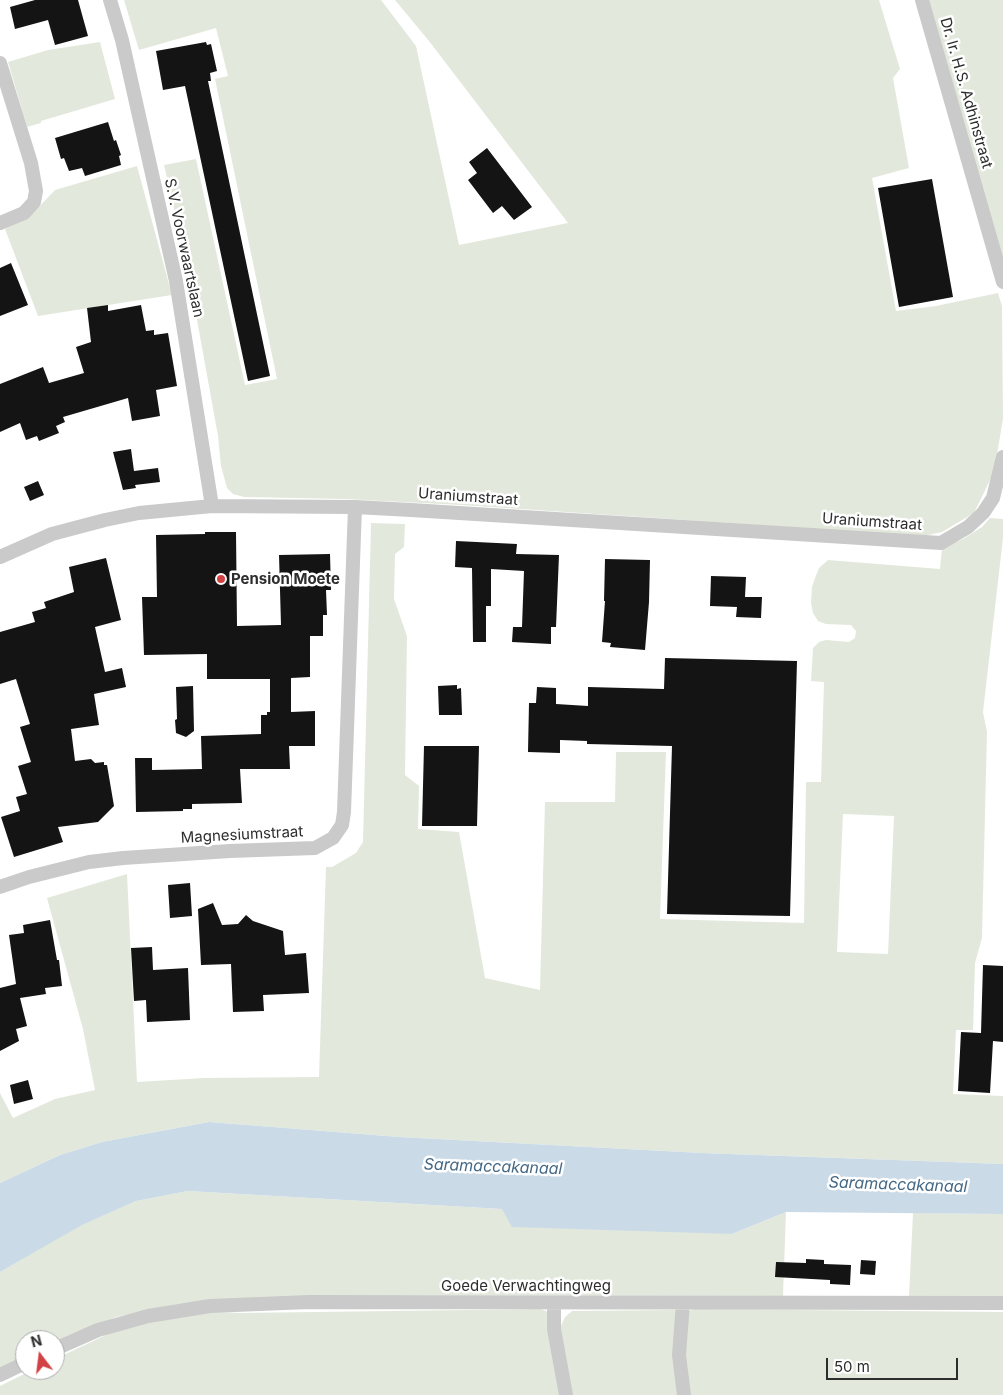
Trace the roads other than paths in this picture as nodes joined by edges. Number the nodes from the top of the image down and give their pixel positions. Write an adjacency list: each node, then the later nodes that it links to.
1 (110, 0): 7 (street, S.V. Voorwaartslaan)
2 (922, 0): 5 (street, Dr. Ir. H.S. Adhinstraat)
3 (0, 63): 4 (street)
4 (0, 224)
5 (1003, 282)
6 (1003, 457): 8 (street, Uraniumstraat)
7 (212, 506): 8 (street, Uraniumstraat); 9 (street, Uraniumstraat)
8 (354, 507): 10 (street, Magnesiumstraat)
9 (0, 557)
10 (0, 887)
11 (554, 1303): 12 (street, Goede Verwachtingweg); 14 (street, Goede Verwachtingweg); 17 (street)
12 (683, 1303): 13 (street, Goede Verwachtingweg); 18 (street)
13 (1003, 1303)
14 (65, 1345)
15 (15, 1368): 16 (street)
16 (0, 1375)
17 (566, 1395)
18 (684, 1395)

